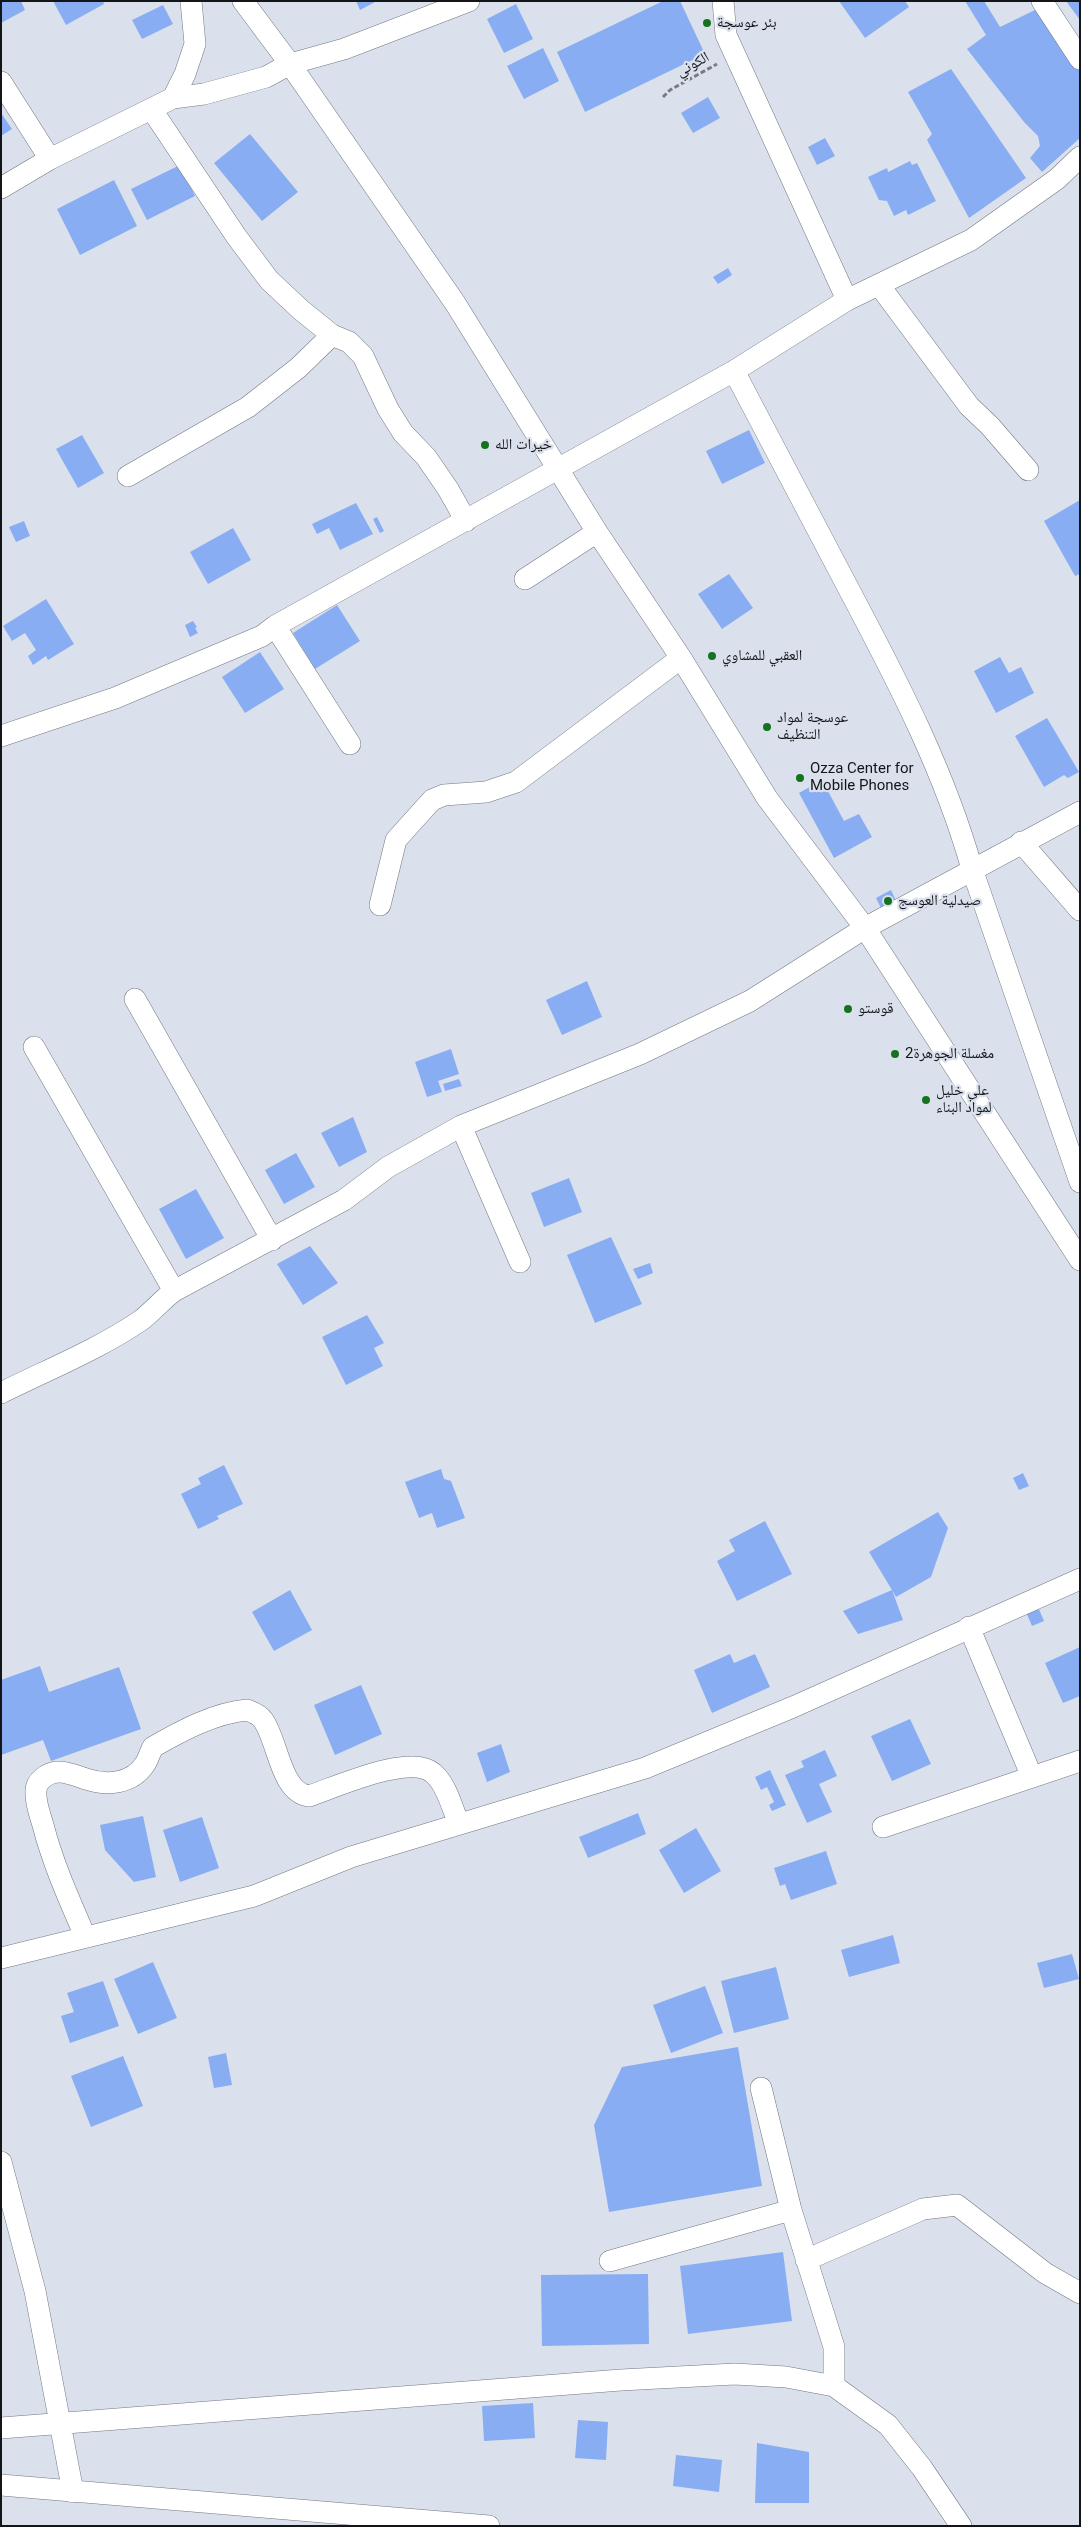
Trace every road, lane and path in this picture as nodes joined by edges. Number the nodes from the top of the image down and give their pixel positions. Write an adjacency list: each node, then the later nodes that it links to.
1 (191, 1): 11 (street)
2 (243, 1): 8 (street)
3 (469, 1): 8 (street)
4 (723, 1): 6 (street)
5 (1042, 1): 7 (street)
6 (735, 55): 10 (path, الكوني); 17 (street)
7 (1080, 59)
8 (290, 64): 11 (street); 20 (street)
9 (1, 82): 14 (street)
10 (663, 97)
11 (173, 98): 12 (street)
12 (152, 110): 14 (street); 18 (street)
13 (1080, 157): 16 (street)
14 (50, 159): 15 (street)
15 (1, 188)
16 (879, 285): 17 (street); 21 (street)
17 (847, 300): 19 (street)
18 (332, 335): 22 (street); 23 (street)
19 (734, 371): 20 (street); 32 (street)
20 (559, 469): 23 (street); 24 (street)
21 (1028, 470)
22 (128, 476)
23 (466, 521): 26 (street)
24 (597, 532): 25 (street); 27 (street)
25 (525, 579)
26 (275, 626): 28 (street); 29 (street)
27 (681, 658): 33 (street); 35 (street)
28 (1, 736)
29 (350, 744)
30 (1080, 812): 31 (street)
31 (1021, 842): 32 (street); 34 (street)
32 (972, 869): 35 (street); 39 (street)
33 (380, 905)
34 (1080, 910)
35 (865, 928): 38 (street); 41 (street)
36 (135, 1000): 40 (street)
37 (34, 1047): 43 (street)
38 (461, 1126): 40 (street); 42 (street)
39 (1080, 1182)
40 (272, 1240): 43 (street)
41 (1080, 1260)
42 (520, 1262)
43 (174, 1291): 44 (street)
44 (1, 1393)
45 (1080, 1580): 46 (street)
46 (970, 1627): 48 (street); 49 (street)
47 (1080, 1760): 48 (street)
48 (1032, 1777): 50 (street)
49 (459, 1824): 51 (street); 51 (street)
50 (883, 1827)
51 (85, 1936): 52 (street)
52 (1, 1958)
53 (761, 2088): 55 (street)
54 (1, 2162): 60 (street)
55 (791, 2210): 56 (street); 57 (street)
56 (806, 2260): 58 (street); 59 (street)
57 (610, 2261)
58 (1080, 2293)
59 (834, 2386): 60 (street); 65 (street)
60 (60, 2424): 61 (street); 63 (street)
61 (1, 2428)
62 (1, 2485): 63 (street)
63 (73, 2492): 64 (street)
64 (489, 2526)
65 (961, 2526)

